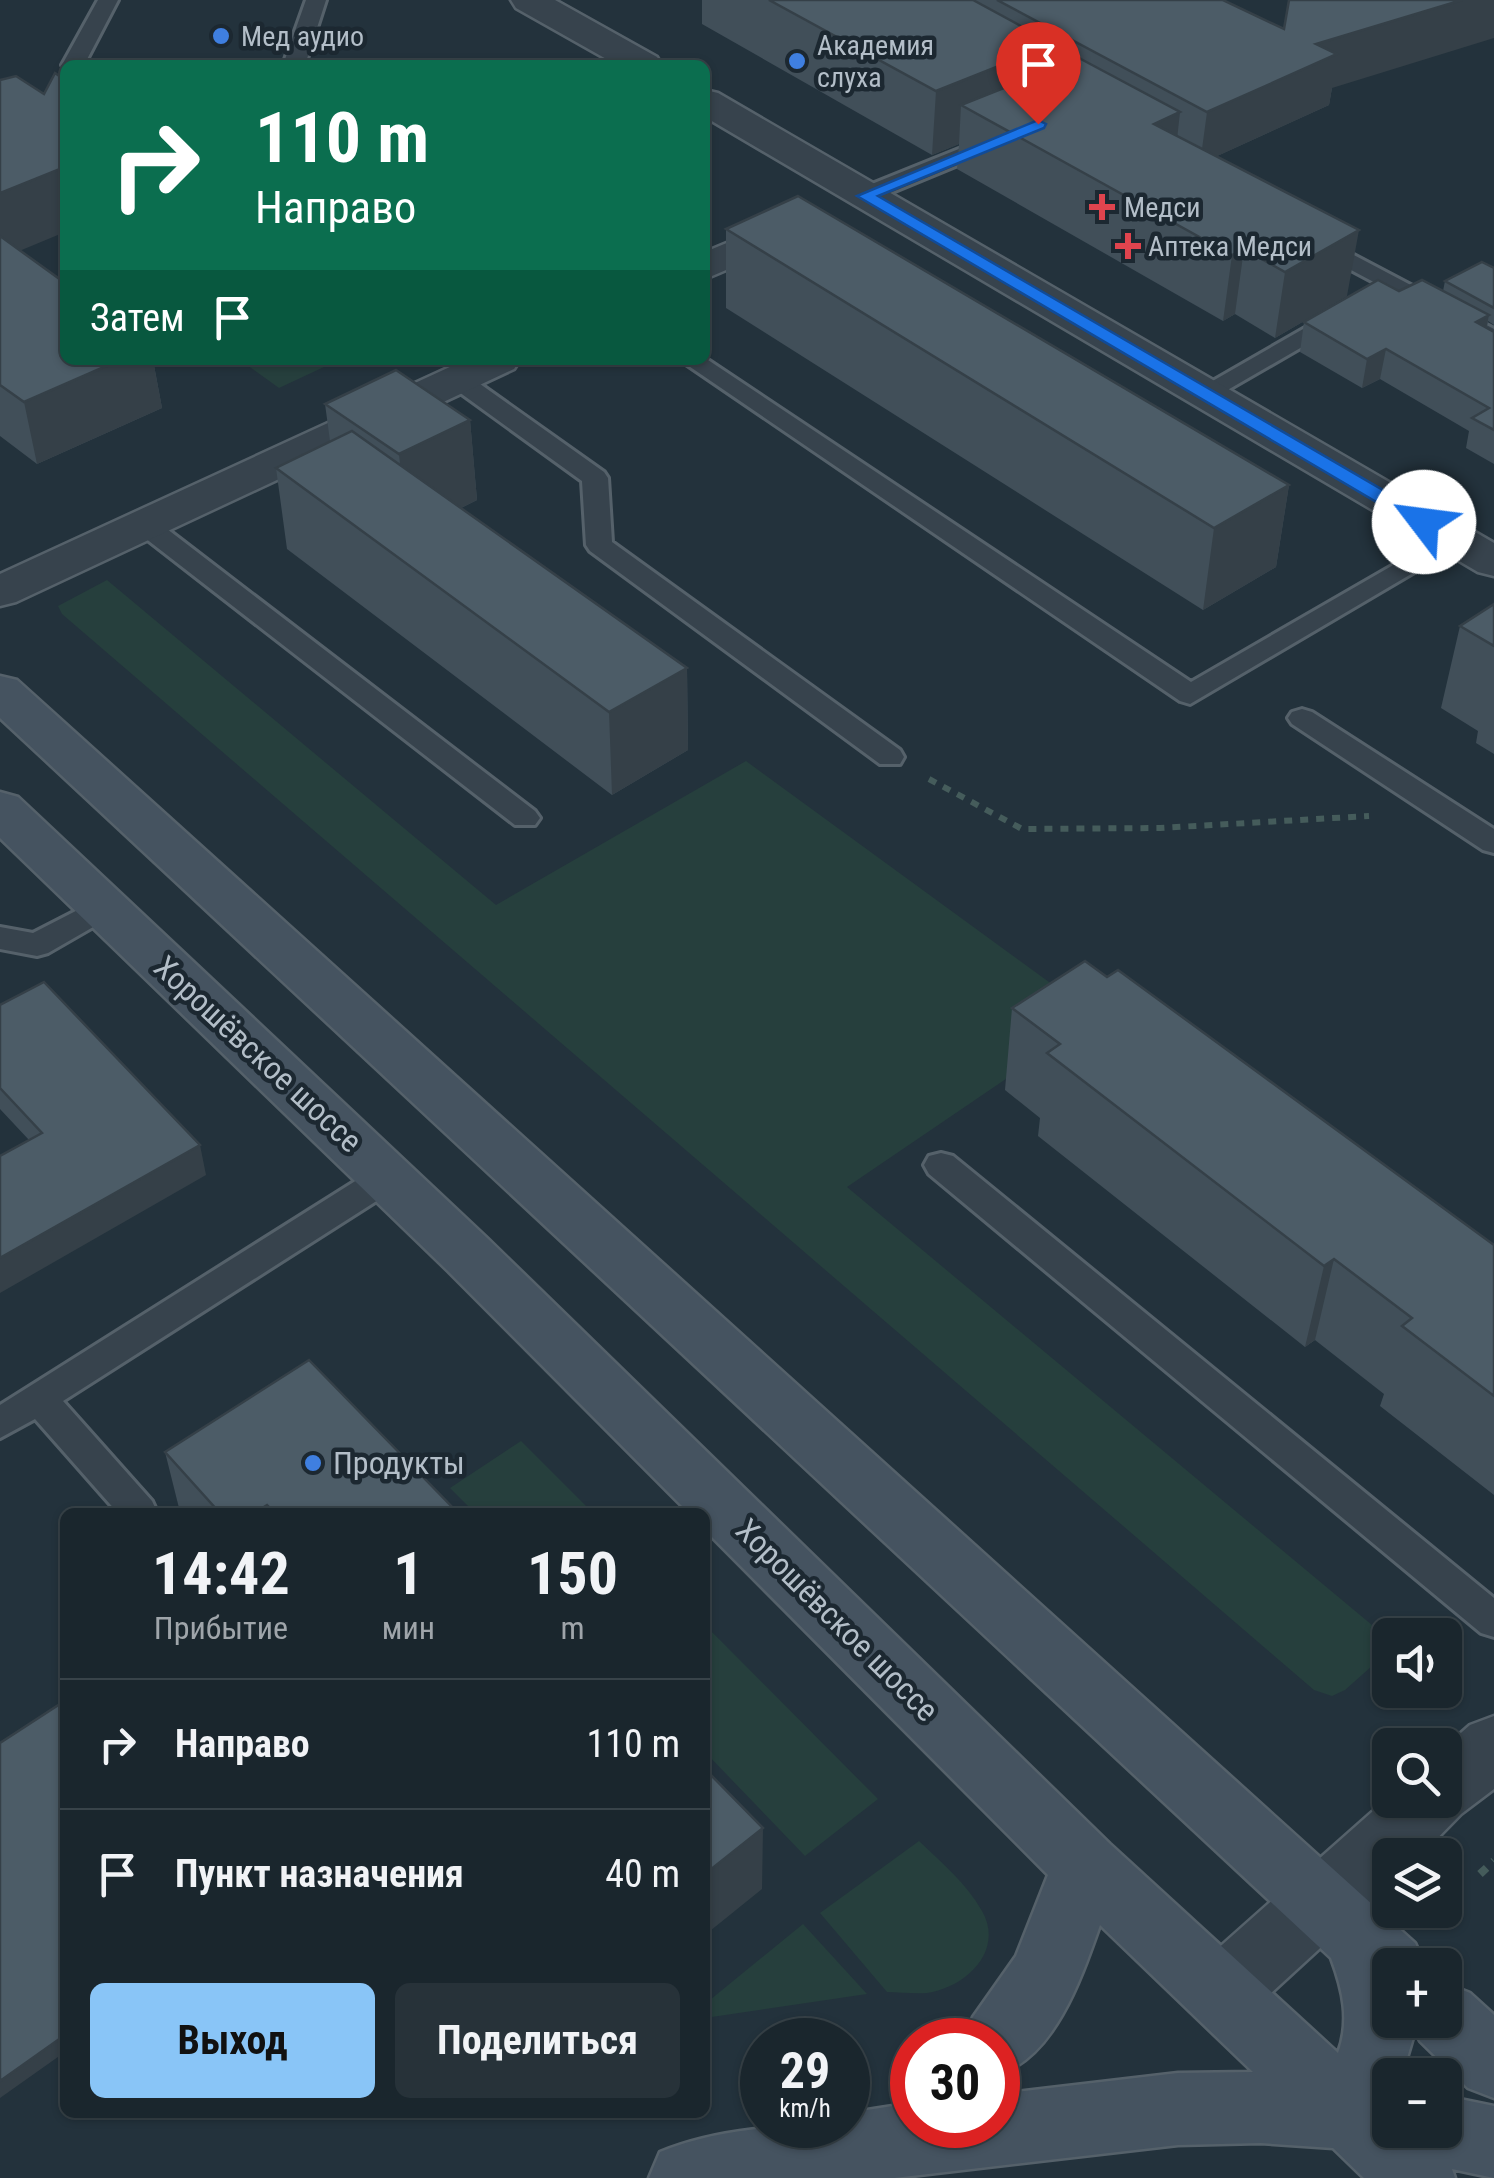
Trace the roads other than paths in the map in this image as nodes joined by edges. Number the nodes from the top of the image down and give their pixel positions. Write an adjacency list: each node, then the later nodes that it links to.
1 (108, 0): 4 (lane)
2 (316, 0): 5 (lane)
3 (530, 0): 6 (street)
4 (75, 60)
5 (296, 60)
6 (635, 60)
7 (710, 104): 9 (street)
8 (1020, 132): 9 (lane)
9 (866, 196): 11 (street); 17 (street)
10 (1292, 229): 12 (lane)
11 (710, 265)
12 (1392, 284): 13 (lane); 17 (lane)
13 (1494, 339)
14 (489, 365): 16 (street)
15 (699, 365): 19 (lane)
16 (457, 379): 18 (street); 24 (lane)
17 (1203, 394): 19 (street)
18 (144, 525): 21 (street); 26 (lane)
19 (1456, 540): 20 (street)
20 (1494, 562)
21 (0, 592)
22 (0, 691): 40 (main road)
23 (1302, 718): 27 (lane)
24 (890, 758)
25 (0, 809): 28 (main road, Хорошёвское шоссе)
26 (524, 818)
27 (1494, 843)
28 (103, 908): 29 (lane); 31 (main road, Хорошёвское шоссе)
29 (0, 938)
30 (941, 1164): 35 (lane)
31 (388, 1177): 32 (lane); 39 (main road, Хорошёвское шоссе)
32 (39, 1399): 33 (lane); 34 (lane)
33 (0, 1423)
34 (136, 1508)
35 (1494, 1622)
36 (1494, 1746): 37 (street)
37 (1462, 1775)
38 (1424, 1818): 40 (street)
39 (1086, 1866): 41 (main road, Хорошёвское шоссе); 42 (main road)
40 (1356, 1935): 41 (street); 45 (main road)
41 (1221, 1992): 45 (main road, Хорошёвское шоссе)
42 (1019, 2018)
43 (1462, 2034): 44 (main road)
44 (1494, 2063)
45 (1368, 2116): 46 (main road); 51 (main road, Хорошёвское шоссе)
46 (1020, 2121)
47 (890, 2132): 50 (main road)
48 (1462, 2135): 49 (main road)
49 (1494, 2142)
50 (686, 2178)
51 (1418, 2178)

